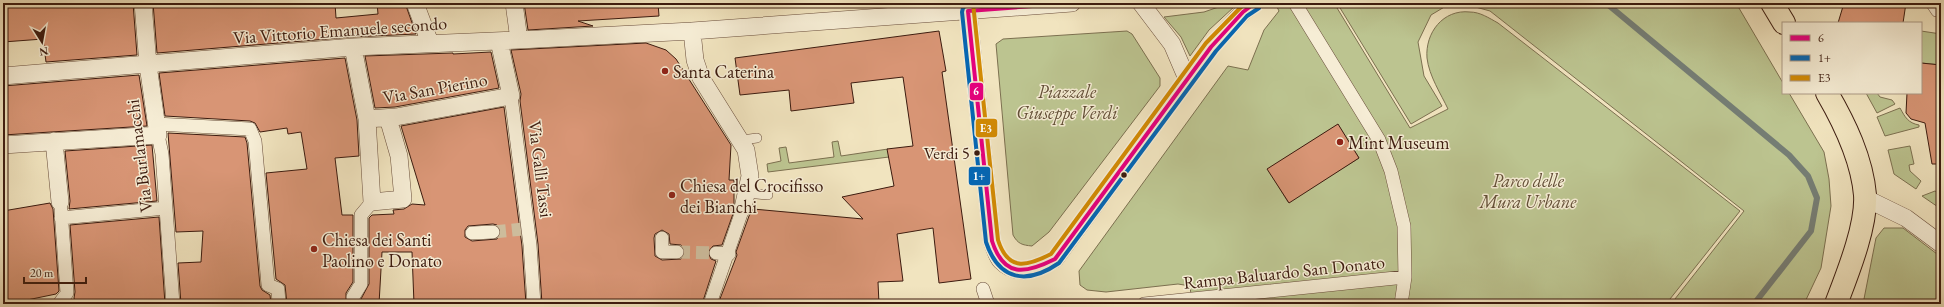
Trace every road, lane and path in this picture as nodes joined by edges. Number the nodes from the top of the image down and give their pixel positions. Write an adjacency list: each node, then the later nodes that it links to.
1 (143, 3): 18 (street, Via Burlamacchi)
2 (415, 3): 16 (street)
3 (514, 3): 14 (street)
4 (1072, 3): 10 (street)
5 (1142, 3): 20 (street)
6 (1255, 3): 20 (street)
7 (1295, 3): 39 (street)
8 (1772, 3): 12 (main road)
9 (1930, 3): 11 (lane)
10 (967, 7): 13 (street, Via Vittorio Emanuele secondo); 20 (street)
11 (1941, 12)
12 (1783, 22)
13 (692, 31): 14 (street, Via Vittorio Emanuele secondo); 30 (street)
14 (519, 40): 15 (street, Via Vittorio Emanuele secondo)
15 (499, 41): 16 (street, Via Vittorio Emanuele secondo); 22 (street, Via Galli Tassi)
16 (430, 43): 17 (street, Via Vittorio Emanuele secondo)
17 (353, 47): 18 (street, Via Vittorio Emanuele secondo); 24 (street, Via San Pierino)
18 (148, 65): 19 (street, Via Vittorio Emanuele secondo); 25 (street, Via Burlamacchi)
19 (3, 76)
20 (1187, 78)
21 (1828, 94): 29 (main road)
22 (511, 96): 23 (street, Via San Pierino); 45 (street, Via Galli Tassi)
23 (388, 118): 24 (street, Via San Pierino); 31 (street)
24 (367, 119): 31 (street)
25 (157, 130): 26 (street); 32 (street, Via Burlamacchi); 43 (street)
26 (59, 141): 27 (street); 33 (street)
27 (3, 145)
28 (768, 195): 30 (lane)
29 (1865, 198): 37 (street); 51 (main road)
30 (745, 201): 46 (street)
31 (372, 202): 44 (street)
32 (166, 208): 33 (street); 42 (street, Via Burlamacchi)
33 (61, 215): 41 (street)
34 (493, 232): 35 (street)
35 (472, 233)
36 (662, 238): 38 (street)
37 (1941, 244)
38 (678, 252)
39 (1404, 277): 49 (street, Rampa Baluardo San Donato); 50 (street)
40 (984, 288): 47 (street)
41 (59, 304)
42 (174, 304)
43 (279, 304)
44 (354, 304)
45 (534, 304)
46 (710, 304)
47 (988, 304)
48 (1144, 304): 49 (street, Rampa Baluardo San Donato)
49 (1158, 304)
50 (1401, 304)
51 (1836, 304)

